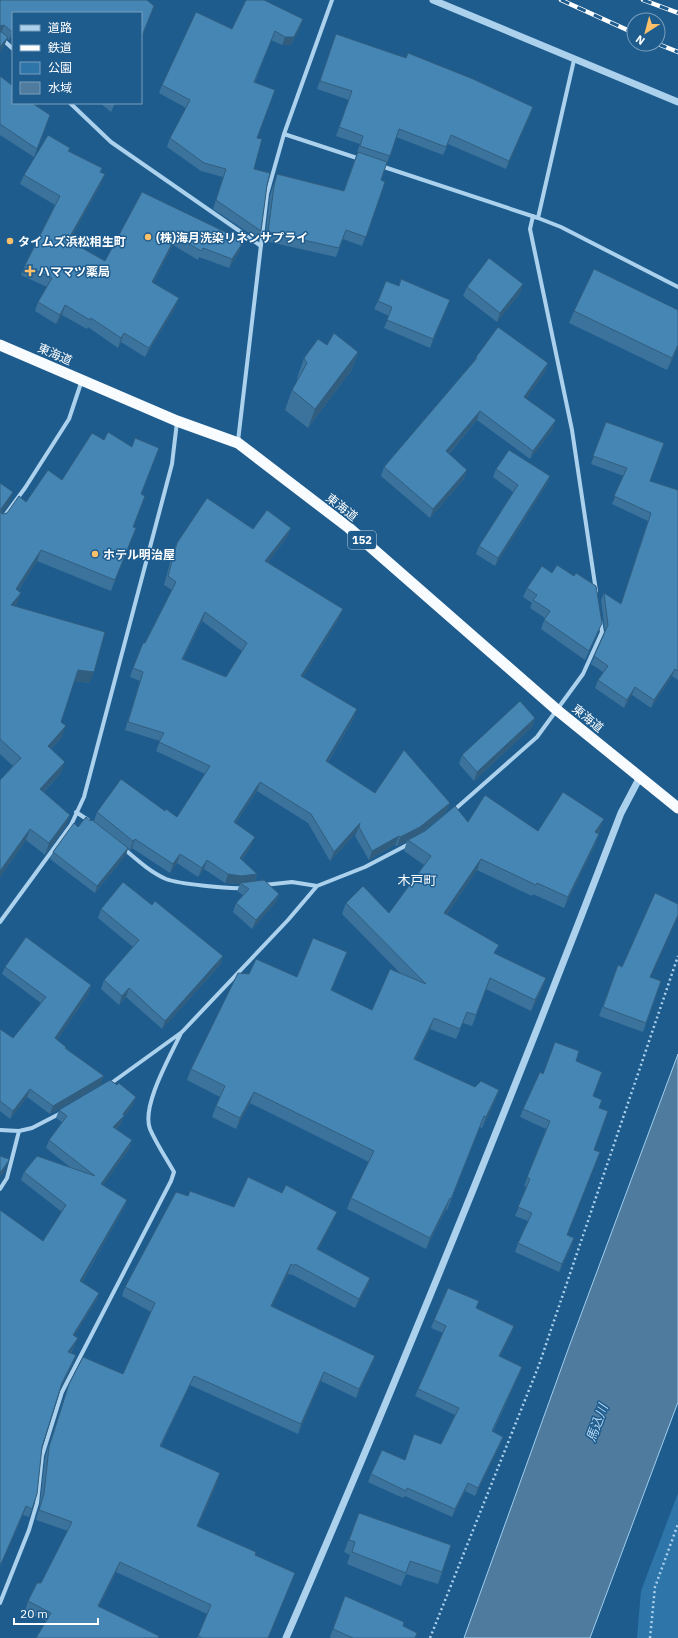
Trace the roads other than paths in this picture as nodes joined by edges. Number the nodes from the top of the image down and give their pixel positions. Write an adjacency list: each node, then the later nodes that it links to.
1 (332, 0): 8 (street)
2 (433, 0): 5 (street)
3 (0, 37): 4 (street)
4 (12, 48)
5 (574, 60): 6 (street); 12 (street)
6 (678, 102)
7 (71, 104): 13 (street)
8 (284, 134): 9 (street); 13 (street)
9 (367, 161)
10 (374, 163): 11 (street)
11 (533, 216): 12 (street); 20 (street)
12 (538, 218): 14 (street)
13 (261, 246): 18 (street)
14 (678, 287)
15 (0, 345): 16 (highway, 東海道 / 152)
16 (82, 380): 17 (highway, 東海道 / 152); 19 (street)
17 (177, 421): 18 (highway, 東海道 / 152); 25 (street)
18 (238, 443): 22 (highway, 東海道 / 152)
19 (0, 522)
20 (596, 593)
21 (600, 616): 22 (street)
22 (557, 710): 23 (highway, 東海道 / 152); 26 (street)
23 (640, 777): 24 (highway, 東海道 / 152); 41 (street)
24 (678, 808)
25 (76, 812): 27 (street); 33 (street)
26 (449, 814)
27 (93, 824)
28 (412, 842): 31 (street)
29 (121, 847): 32 (street)
30 (261, 886): 31 (street)
31 (317, 886): 34 (street)
32 (246, 887)
33 (0, 922)
34 (182, 1032): 35 (street); 40 (street)
35 (108, 1085)
36 (64, 1111): 38 (street)
37 (0, 1130): 38 (street)
38 (19, 1131): 39 (street)
39 (0, 1189)
40 (0, 1603)
41 (286, 1638)

